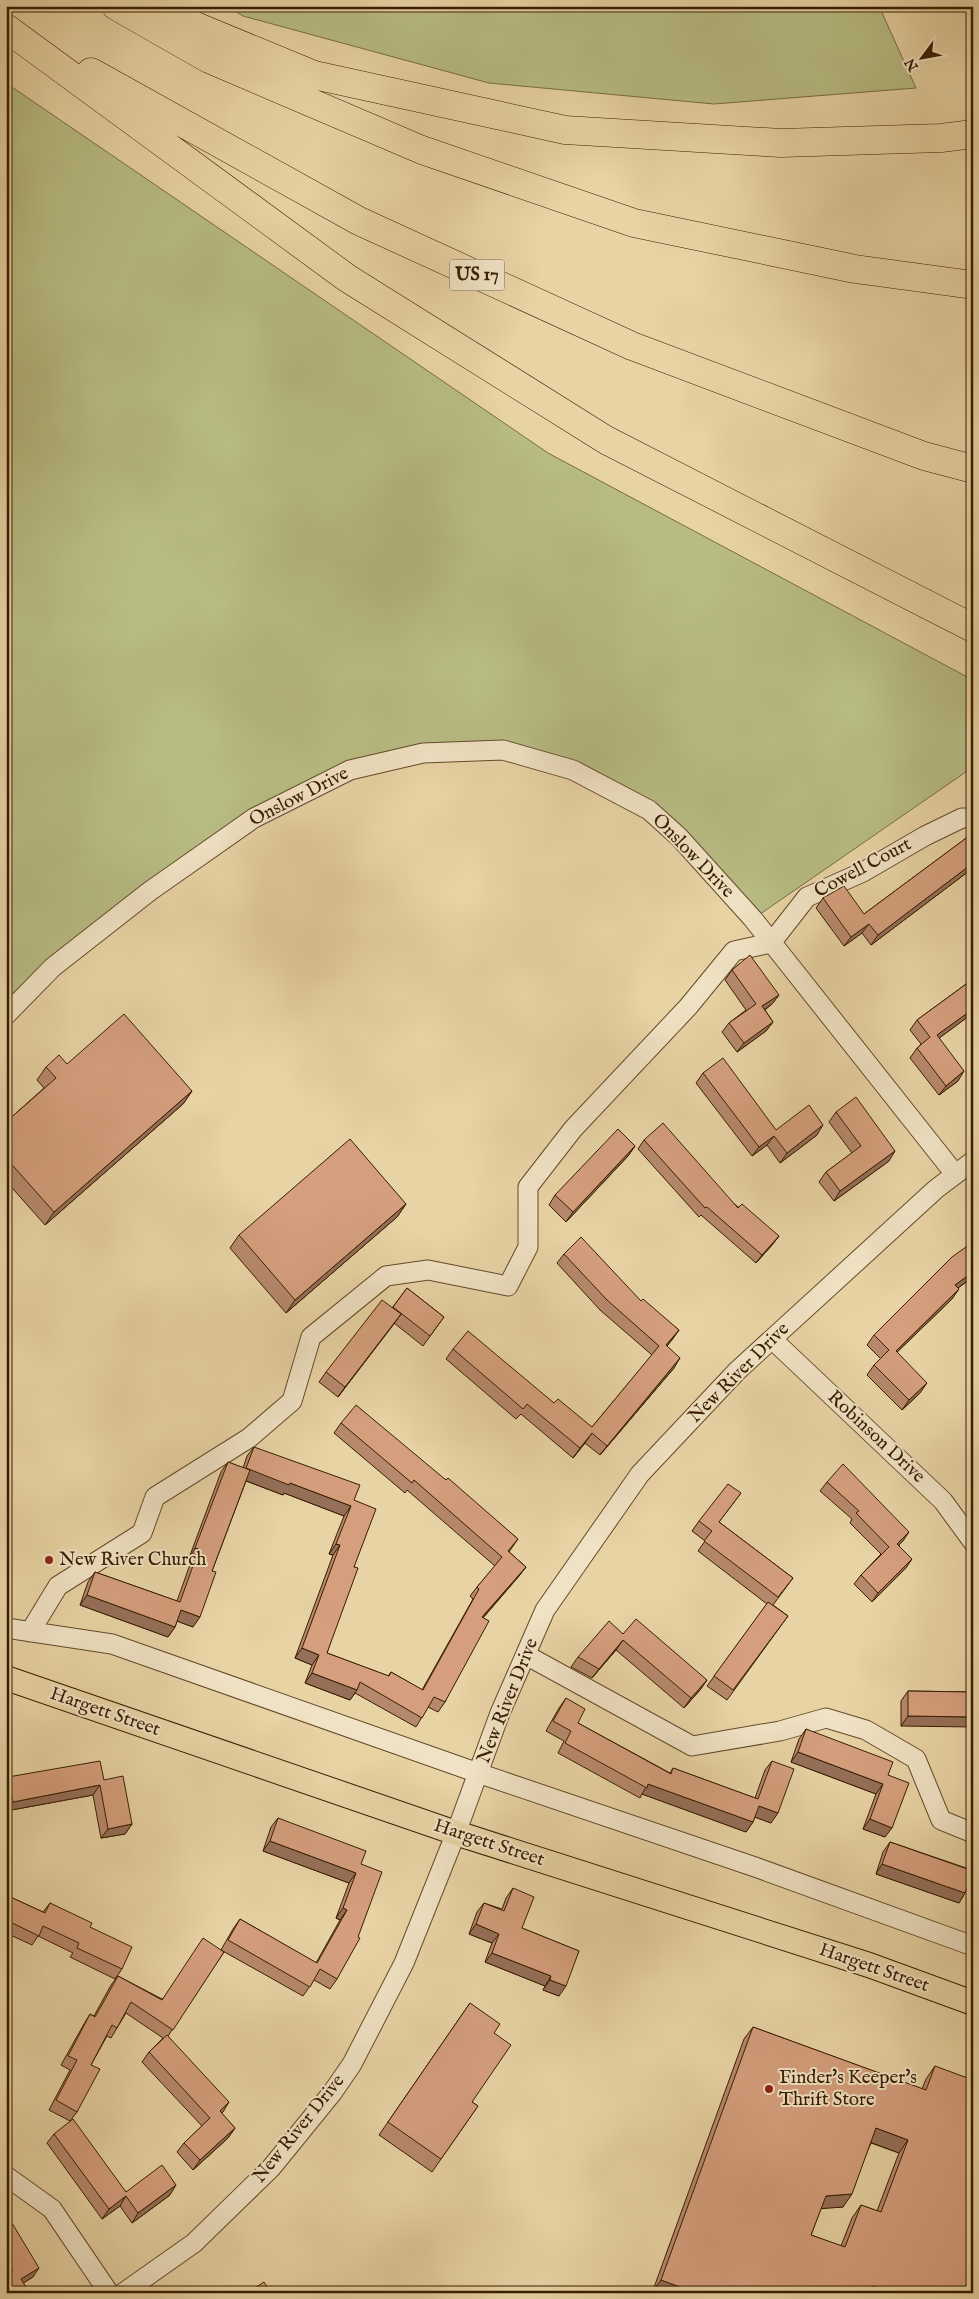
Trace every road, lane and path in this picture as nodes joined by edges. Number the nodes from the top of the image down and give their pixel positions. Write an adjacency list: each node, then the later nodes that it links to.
1 (116, 6): 5 (highway)
2 (147, 6): 4 (highway)
3 (6, 27): 6 (highway, US 17); 7 (highway)
4 (973, 134)
5 (973, 285)
6 (973, 469)
7 (973, 628)
8 (973, 818): 9 (street, Cowell Court)
9 (771, 943): 10 (street, Onslow Drive); 12 (street, Onslow Drive); 16 (street)
10 (6, 1015)
11 (973, 1161): 12 (street, New River Drive)
12 (955, 1174): 13 (street, New River Drive)
13 (772, 1339): 14 (street, Robinson Drive); 17 (street, New River Drive)
14 (973, 1542)
15 (6, 1628): 16 (street)
16 (30, 1632): 19 (street)
17 (526, 1655): 19 (street, New River Drive); 21 (street)
18 (6, 1678): 20 (main road, Hargett Street)
19 (478, 1773): 20 (street, New River Drive); 22 (street)
20 (456, 1833): 23 (main road, Hargett Street); 26 (street, New River Drive)
21 (973, 1833)
22 (973, 1946)
23 (973, 2002)
24 (6, 2176): 25 (street)
25 (109, 2293)
26 (123, 2293)

